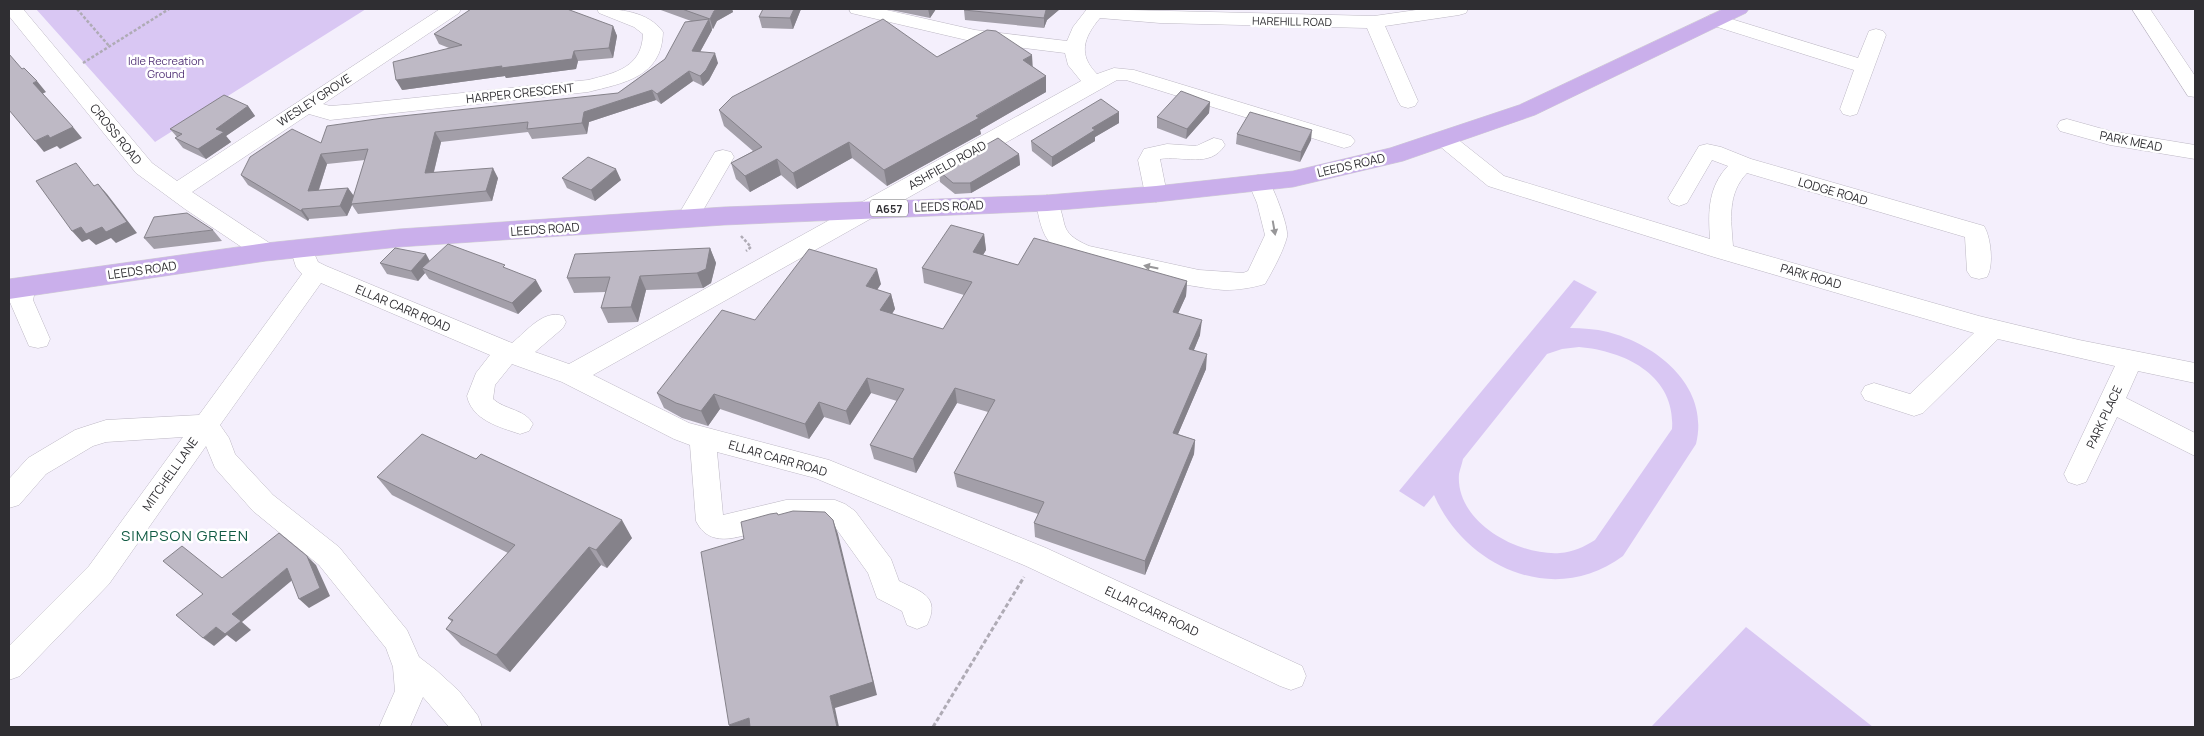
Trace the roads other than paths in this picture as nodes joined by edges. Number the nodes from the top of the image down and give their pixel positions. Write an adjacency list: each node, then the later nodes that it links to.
1 (13, 9): 28 (street, CROSS ROAD)
2 (452, 9): 18 (street, WESLEY GROVE)
3 (606, 9): 18 (street, HARPER CRESCENT)
4 (858, 9): 13 (street)
5 (1459, 9): 11 (street, HAREHILL ROAD)
6 (1739, 9): 10 (main road, LEEDS ROAD / A657)
7 (2141, 9): 16 (street)
8 (1096, 10): 9 (street, HAREHILL ROAD); 13 (street)
9 (1278, 15): 11 (street, HAREHILL ROAD)
10 (1715, 20): 14 (street); 21 (main road, LEEDS ROAD / A657)
11 (1374, 22): 17 (street)
12 (1876, 34): 14 (street)
13 (1075, 48): 15 (street)
14 (1865, 67): 19 (street)
15 (1094, 83): 22 (street, ASHFIELD ROAD); 32 (street, ASHFIELD ROAD)
16 (2195, 91)
17 (1408, 101)
18 (305, 106): 28 (street, WESLEY GROVE)
19 (1850, 109)
20 (2067, 126): 24 (street, PARK MEAD)
21 (1444, 139): 27 (main road, LEEDS ROAD / A657); 35 (street, PARK ROAD)
22 (1344, 141)
23 (1214, 145): 29 (street)
24 (2195, 152)
25 (723, 157): 33 (street)
26 (1743, 164): 30 (street); 35 (street); 37 (street, LODGE ROAD)
27 (1259, 182): 29 (main road, LEEDS ROAD / A657); 31 (street, one-way to 31)
28 (176, 192): 36 (street, CROSS ROAD)
29 (1156, 194): 31 (main road, LEEDS ROAD / A657)
30 (1679, 198)
31 (1047, 203): 32 (main road, LEEDS ROAD / A657)
32 (869, 209): 33 (main road, LEEDS ROAD / A657); 46 (street, ASHFIELD ROAD)
33 (687, 219): 34 (main road, LEEDS ROAD / A657)
34 (301, 248): 36 (main road, LEEDS ROAD / A657); 38 (street, ELLAR CARR ROAD)
35 (1722, 251): 41 (street, PARK ROAD)
36 (266, 252): 39 (main road, LEEDS ROAD / A657)
37 (1979, 271)
38 (318, 272): 43 (street, ELLAR CARR ROAD); 50 (street, MITCHELL LANE)
39 (16, 288): 42 (street)
40 (554, 322): 43 (street)
41 (1993, 329): 44 (street, PARK ROAD); 47 (street)
42 (38, 339)
43 (511, 354): 46 (street, ELLAR CARR ROAD); 49 (street)
44 (2131, 360): 45 (street, PARK ROAD); 48 (street, PARK PLACE)
45 (2195, 372)
46 (571, 375): 51 (street, ELLAR CARR ROAD)
47 (1874, 393)
48 (2111, 402): 52 (street); 53 (street, PARK PLACE)
49 (520, 424)
50 (205, 425): 54 (street); 56 (street, MITCHELL LANE); 57 (street)
51 (703, 437): 55 (street); 58 (street, ELLAR CARR ROAD)
52 (2195, 445)
53 (2077, 474)
54 (9, 497)
55 (917, 616)
56 (9, 666)
57 (408, 667): 59 (street); 60 (street)
58 (1291, 676)
59 (394, 727)
60 (467, 727)

